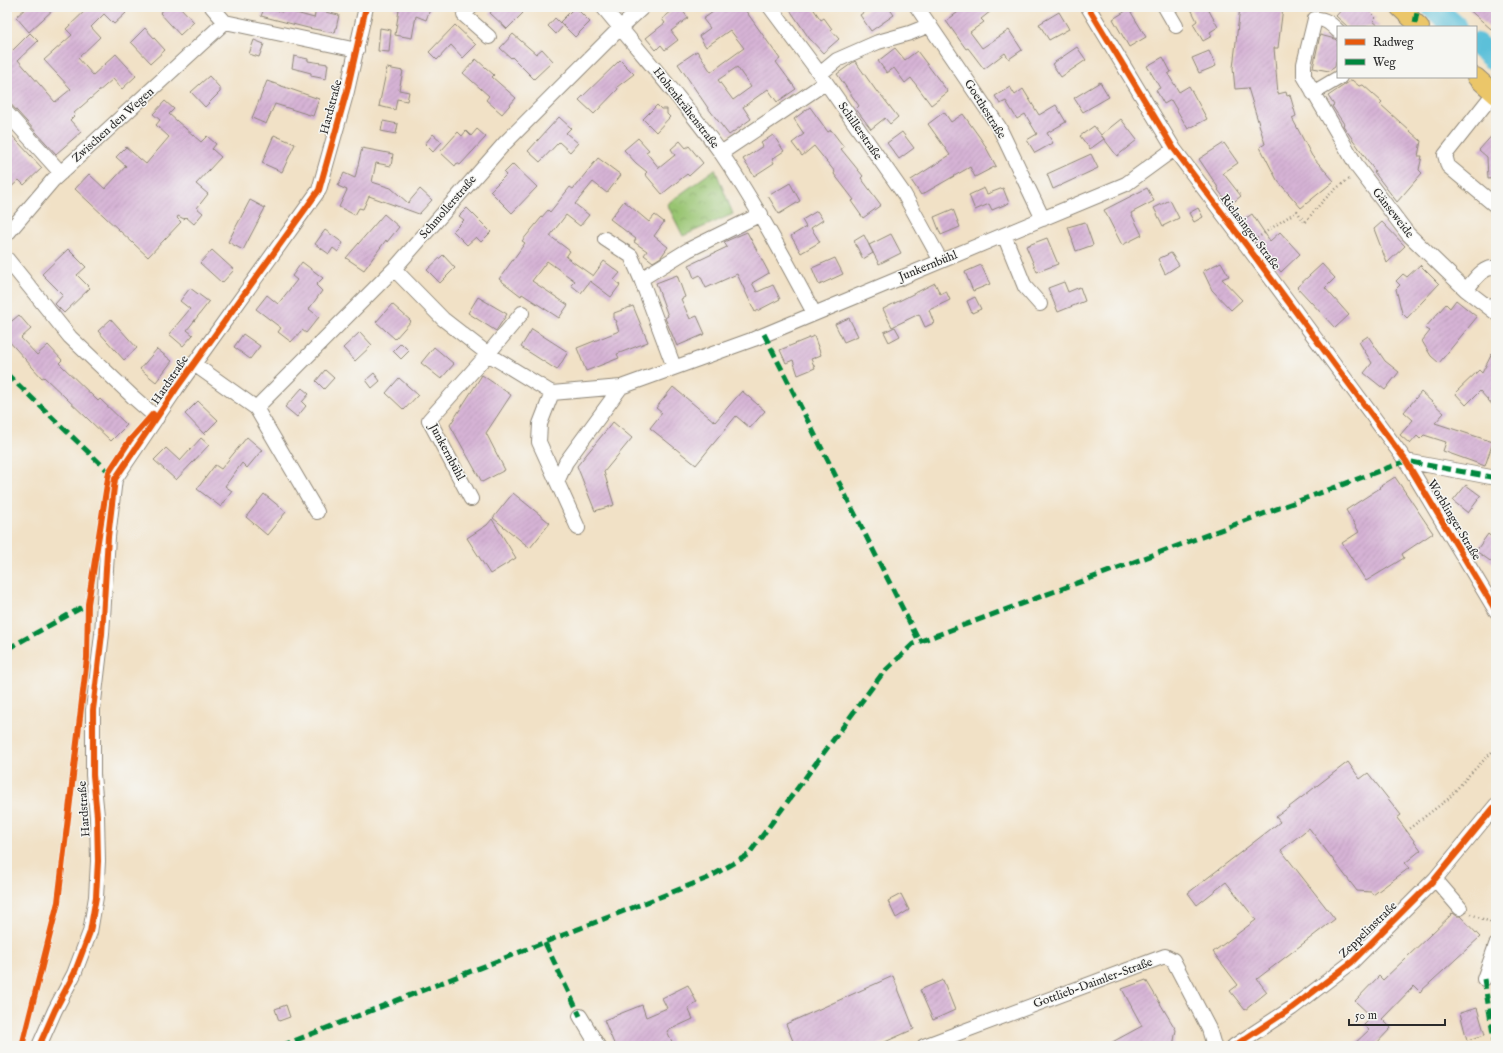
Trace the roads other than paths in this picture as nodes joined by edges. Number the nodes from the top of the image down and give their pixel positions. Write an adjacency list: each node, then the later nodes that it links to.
1 (212, 7): 11 (street)
2 (366, 7): 18 (street, Hardstraße)
3 (603, 7): 15 (street, Hohenkrähenstraße)
4 (643, 7): 15 (street, Schmollerstraße)
5 (770, 7): 21 (street, Schillerstraße)
6 (917, 7): 12 (street, Goethestraße)
7 (1088, 7): 25 (street, Rielasinger Straße)
8 (1165, 7): 13 (street)
9 (1399, 7): 14 (main road)
10 (464, 14): 17 (street)
11 (225, 22): 18 (street); 27 (street, Zwischen den Wegen)
12 (930, 25): 21 (street); 30 (street, Goethestraße)
13 (1176, 26)
14 (1415, 26)
15 (620, 28): 26 (street, Hohenkrähenstraße); 37 (street, Schmollerstraße)
16 (1337, 29): 22 (street, Gänseweide)
17 (488, 37)
18 (357, 50): 45 (street, Hardstraße)
19 (1338, 78): 22 (street)
20 (1477, 78): 23 (main road)
21 (823, 79): 26 (street); 35 (street, Schillerstraße)
22 (1313, 93): 39 (street, Gänseweide)
23 (1495, 94): 28 (street)
24 (7, 113): 27 (street)
25 (1174, 149): 30 (street, Junkernbühl); 51 (street, Rielasinger Straße)
26 (721, 153): 29 (street, Hohenkrähenstraße)
27 (61, 173): 31 (street, Zwischen den Wegen)
28 (1496, 206)
29 (761, 214): 38 (street); 42 (street, Hohenkrähenstraße)
30 (1043, 219): 32 (street, Junkernbühl)
31 (7, 234)
32 (1004, 235): 35 (street, Junkernbühl); 40 (street)
33 (605, 239): 38 (street)
34 (7, 260): 50 (street)
35 (941, 261): 42 (street, Junkernbühl)
36 (1496, 268): 39 (street)
37 (394, 269): 44 (street); 49 (street, Schmollerstraße)
38 (641, 279): 46 (street)
39 (1466, 290): 43 (street, Gänseweide)
40 (1040, 304)
41 (522, 313): 44 (street, Junkernbühl)
42 (814, 313): 46 (street, Junkernbühl)
43 (1496, 313)
44 (488, 354): 48 (street); 54 (street, Junkernbühl)
45 (194, 364): 49 (street); 50 (street, Hardstraße)
46 (674, 367): 47 (street, Junkernbühl)
47 (621, 387): 48 (street, Junkernbühl); 53 (street)
48 (552, 393): 53 (street)
49 (256, 408): 55 (street)
50 (157, 418): 64 (street, Hardstraße)
51 (1406, 461): 52 (street); 57 (street, Worblinger Straße)
52 (1496, 478)
53 (557, 482): 56 (street)
54 (471, 499)
55 (317, 512)
56 (578, 528)
57 (1496, 611)
58 (1496, 805): 59 (street, Zeppelinstraße)
59 (1435, 879): 60 (street); 68 (street, Zeppelinstraße)
60 (1460, 908)
61 (1496, 945): 62 (street)
62 (1484, 979)
63 (580, 1016): 65 (street)
64 (38, 1046)
65 (598, 1046)
66 (924, 1046): 67 (street, Gottlieb-Daimler-Straße)
67 (1214, 1046)
68 (1234, 1046)

